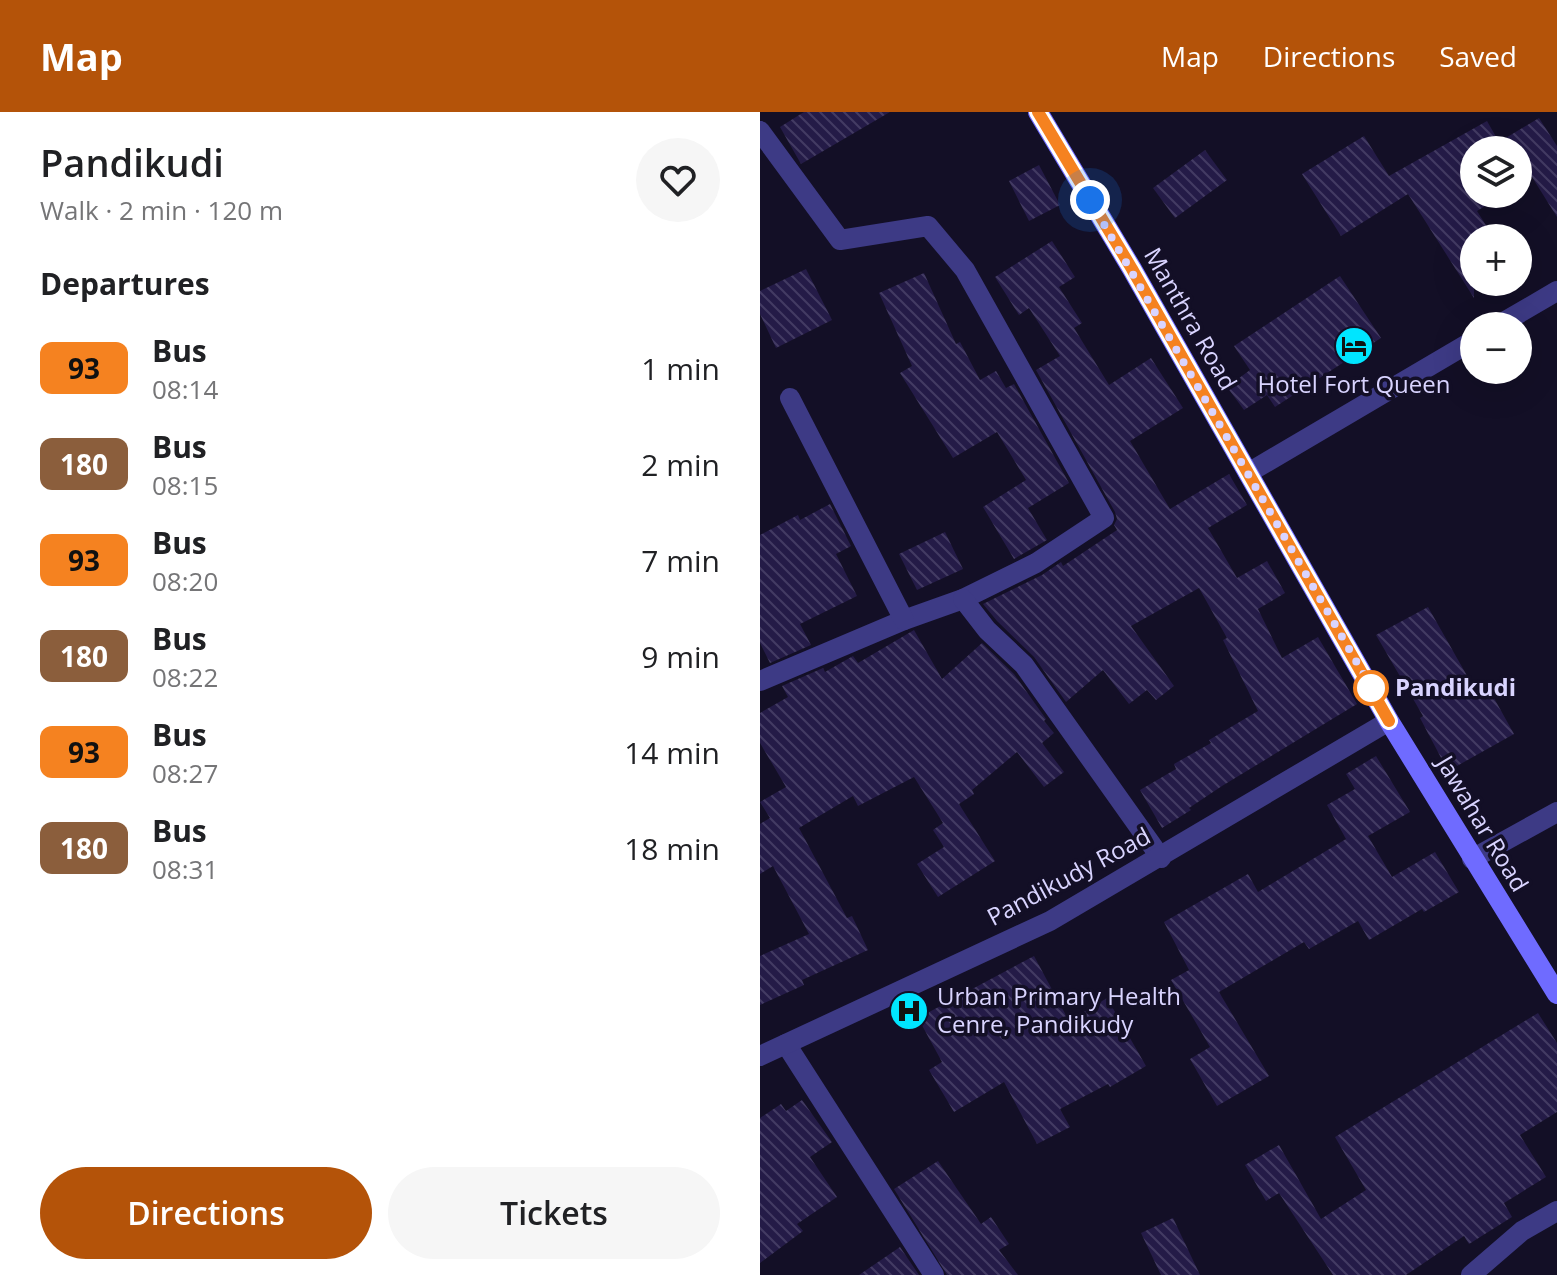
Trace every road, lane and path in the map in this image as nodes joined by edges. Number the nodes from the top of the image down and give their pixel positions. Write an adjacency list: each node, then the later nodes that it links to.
1 (1043, 121): 7 (main road, Manthra Road)
2 (760, 131): 8 (street)
3 (1557, 291): 4 (street)
4 (1521, 312)
5 (1460, 348): 7 (street)
6 (790, 398): 9 (street)
7 (1248, 473): 11 (main road, Manthra Road)
8 (963, 599): 9 (street); 13 (street)
9 (904, 620): 10 (street)
10 (760, 681)
11 (1389, 721): 13 (street, Pandikudy Road); 14 (main road, Jawahar Road)
12 (1557, 812): 14 (street)
13 (1161, 858): 16 (street, Pandikudy Road)
14 (1472, 859): 15 (main road, Jawahar Road)
15 (1557, 994)
16 (786, 1044): 17 (street, Pandikudy Road); 19 (street)
17 (760, 1056)
18 (1557, 1211): 20 (street)
19 (934, 1275)
20 (1471, 1275)

